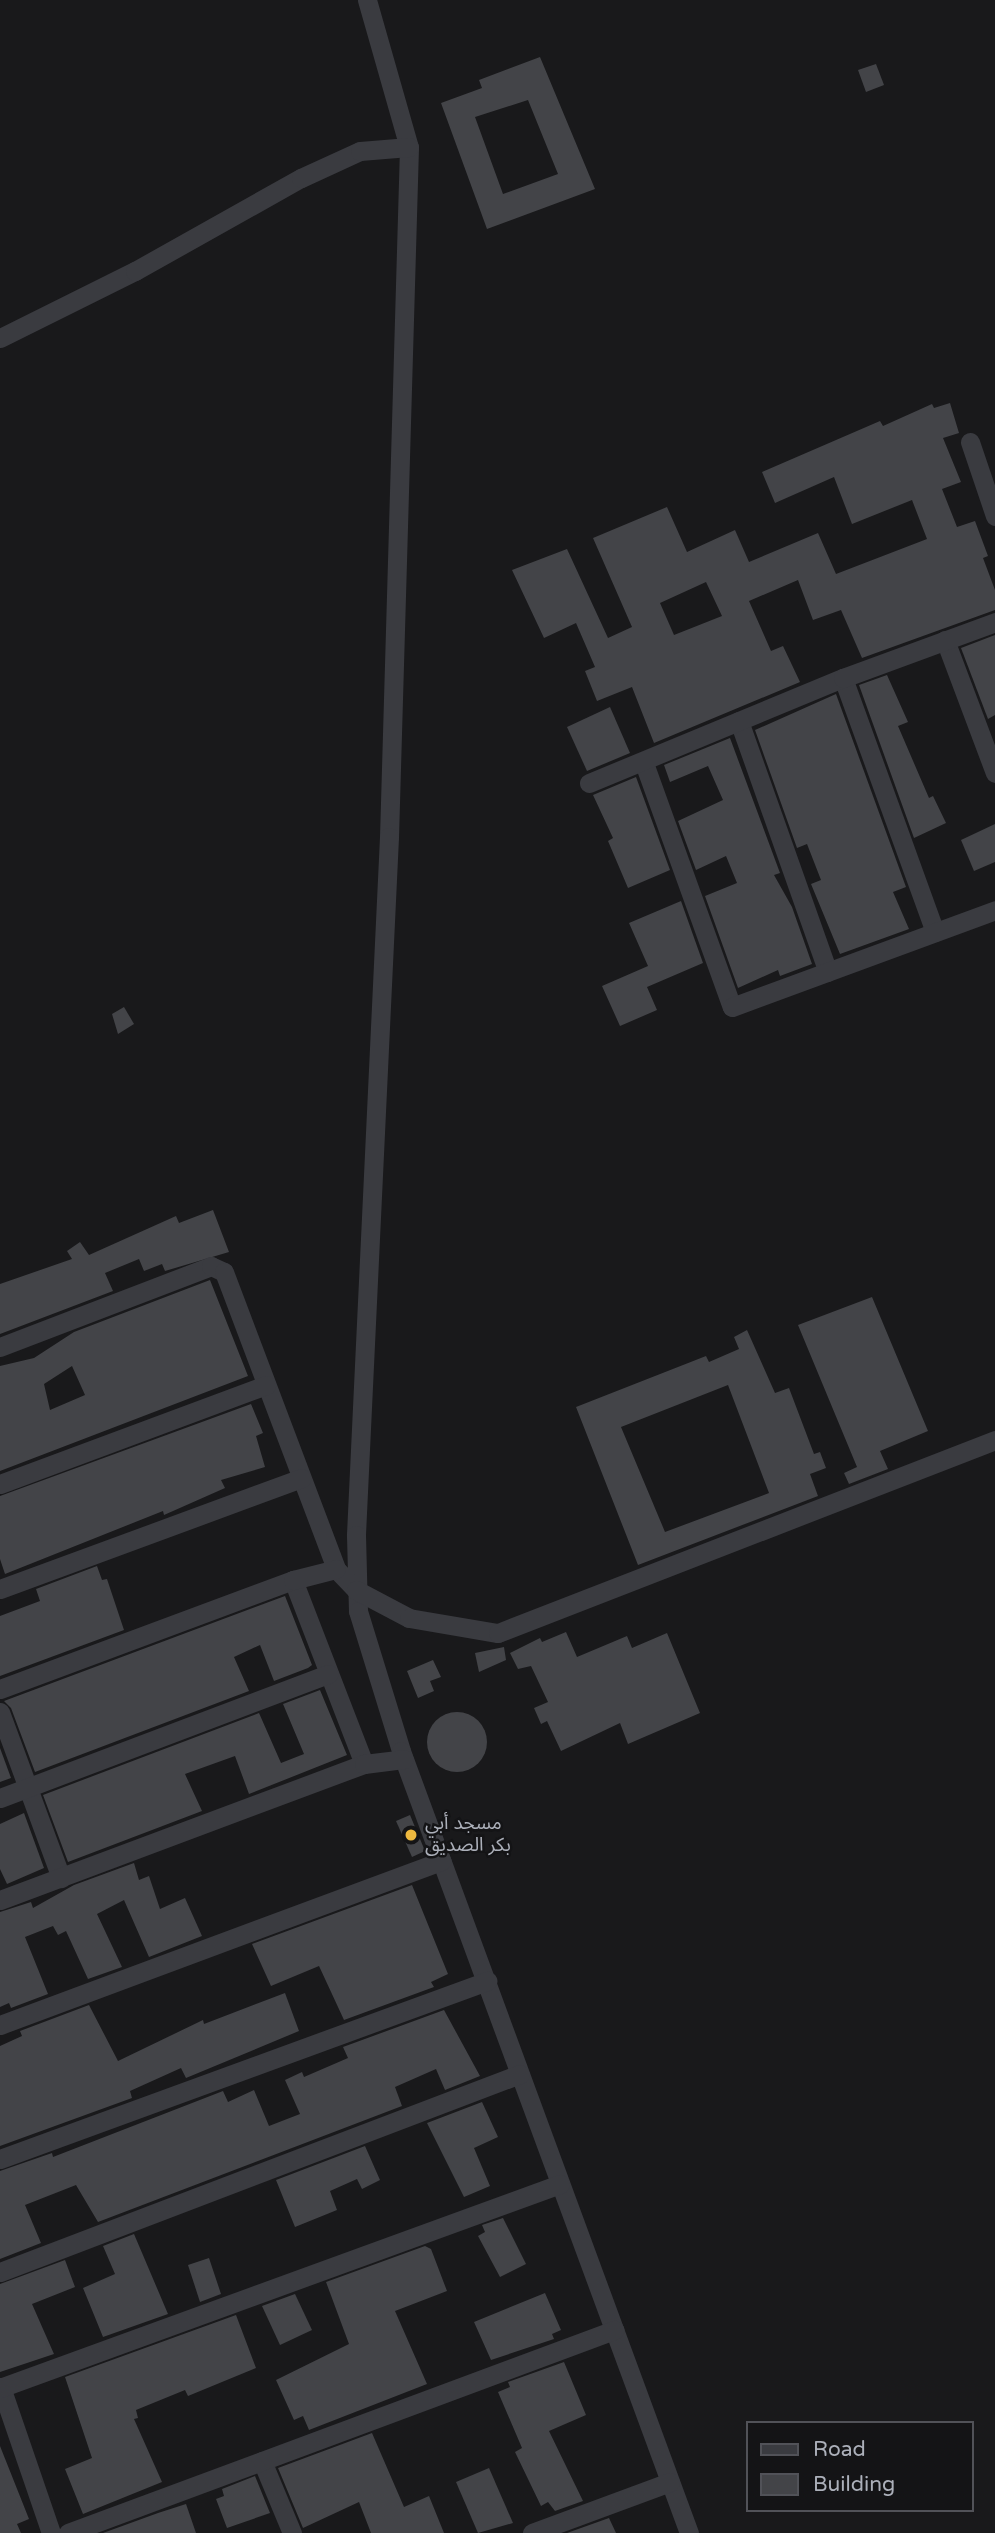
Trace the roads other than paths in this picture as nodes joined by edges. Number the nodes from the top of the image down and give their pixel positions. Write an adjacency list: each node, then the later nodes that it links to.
1 (367, 0): 2 (street)
2 (409, 147): 3 (street); 24 (street)
3 (0, 338)
4 (970, 442): 5 (street)
5 (995, 516)
6 (995, 622): 7 (street)
7 (946, 640): 8 (street); 11 (street)
8 (843, 678): 9 (street); 14 (street)
9 (739, 721): 10 (street); 15 (street)
10 (644, 763): 12 (street); 15 (street)
11 (995, 773)
12 (589, 783)
13 (995, 910): 14 (street)
14 (935, 932): 15 (street)
15 (828, 972)
16 (0, 1347): 17 (street)
17 (266, 1385): 19 (street); 20 (street)
18 (995, 1440): 24 (street)
19 (301, 1478): 21 (street); 23 (street)
20 (0, 1484)
21 (337, 1569): 22 (street); 24 (street)
22 (293, 1580): 25 (street); 26 (street)
23 (0, 1589)
24 (356, 1590): 28 (street)
25 (328, 1674): 29 (street); 30 (street)
26 (0, 1689)
27 (0, 1712): 30 (street)
28 (404, 1759): 29 (street); 32 (street)
29 (364, 1765): 33 (street)
30 (28, 1788): 31 (street); 33 (street)
31 (0, 1798)
32 (442, 1861): 35 (street); 36 (street)
33 (61, 1878): 34 (street)
34 (0, 1900)
35 (486, 1981): 37 (street); 38 (street)
36 (0, 2025)
37 (520, 2074): 39 (street); 40 (street)
38 (0, 2159)
39 (560, 2183): 41 (street); 42 (street)
40 (0, 2272)
41 (614, 2330): 44 (street); 45 (street)
42 (1, 2387): 43 (street)
43 (5, 2415): 46 (street)
44 (262, 2461): 47 (street); 48 (street)
45 (670, 2482): 49 (street); 50 (street)
46 (51, 2533)
47 (68, 2533)
48 (292, 2533)
49 (532, 2533)
50 (689, 2533)

